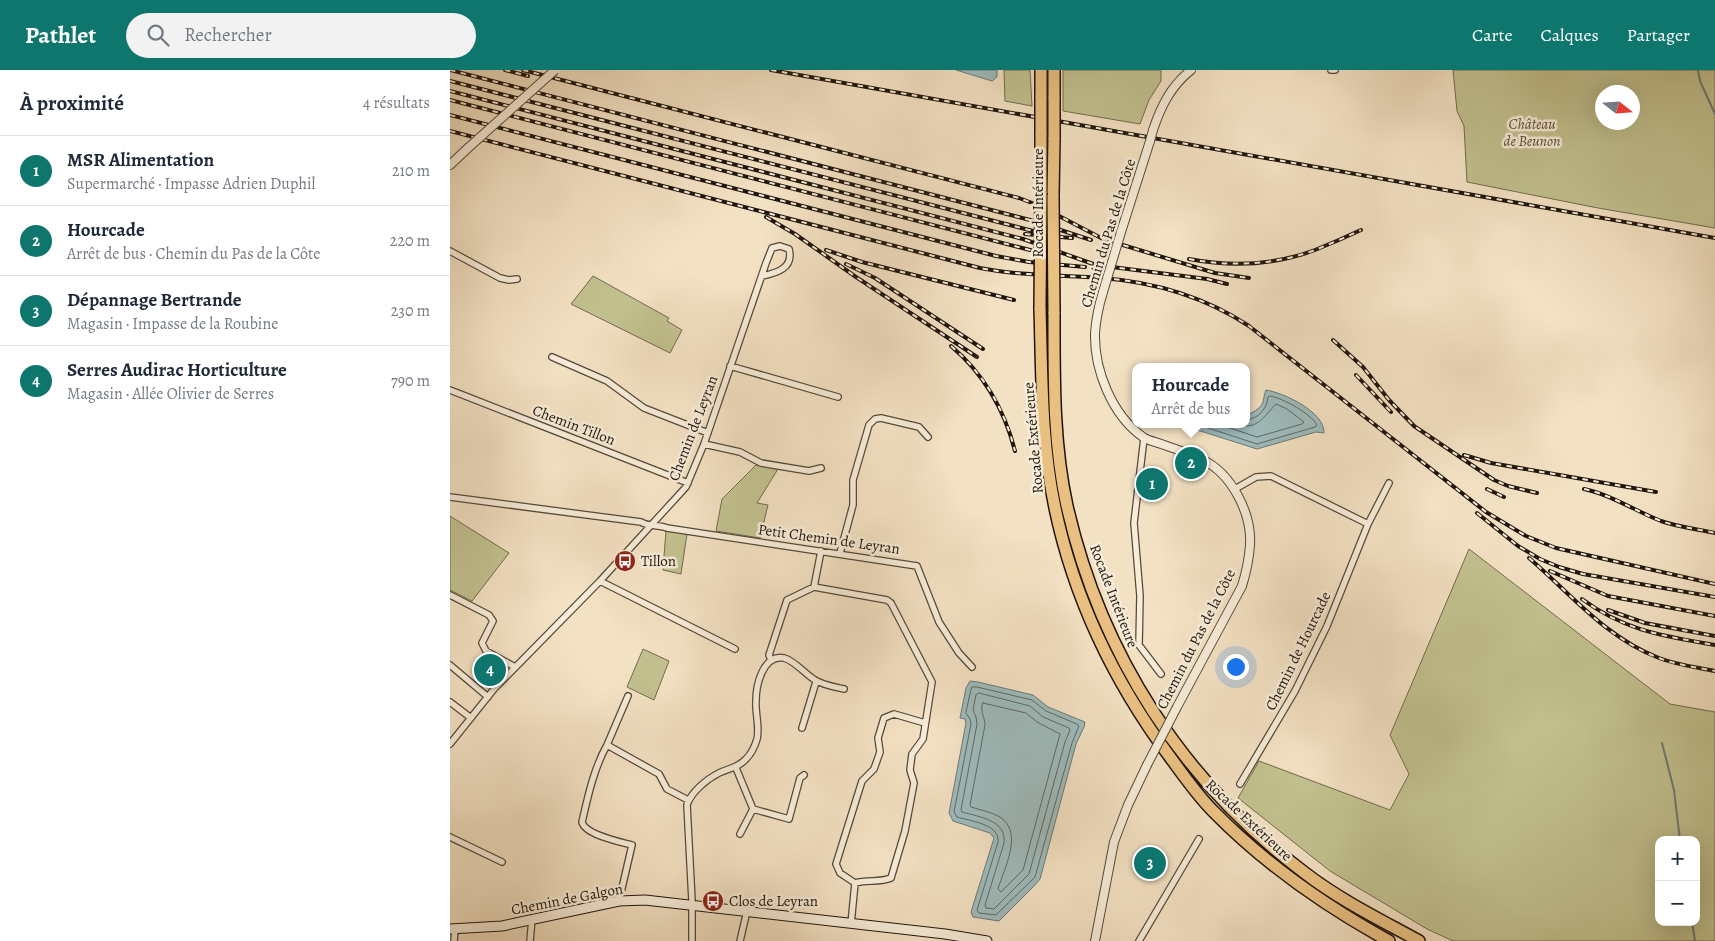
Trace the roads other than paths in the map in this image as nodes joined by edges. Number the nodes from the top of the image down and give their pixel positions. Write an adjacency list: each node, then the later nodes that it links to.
1 (555, 70): 7 (street, bridge)
2 (1041, 70): 72 (highway, Rocade Extérieure, bridge)
3 (1054, 70): 73 (highway, Rocade Intérieure, bridge)
4 (1192, 70): 15 (street, Chemin du Pas de la Côte, bridge)
5 (1331, 70): 6 (street)
6 (1335, 70)
7 (450, 165)
8 (450, 251): 10 (street)
9 (762, 276): 9 (street, Chemin de Leyran); 12 (street, Chemin de Leyran)
10 (517, 279)
11 (552, 357): 17 (street)
12 (730, 366): 14 (street); 17 (street, Chemin de Leyran)
13 (450, 390): 23 (street, Chemin Tillon)
14 (838, 397)
15 (1132, 428)
16 (1132, 428): 19 (street, Chemin du Pas de la Côte, bridge)
17 (708, 433): 20 (street, Chemin de Leyran)
18 (928, 438): 29 (street)
19 (1144, 438): 24 (street, Chemin du Pas de la Côte); 38 (street)
20 (704, 444): 21 (street); 23 (street, Chemin de Leyran)
21 (820, 468)
22 (1389, 482): 27 (street, Chemin de Hourcade)
23 (688, 483): 26 (street, Chemin de Leyran)
24 (1235, 489): 27 (street); 70 (street, Chemin du Pas de la Côte, bridge)
25 (450, 497): 26 (street, Petit Chemin de Leyran)
26 (653, 524): 28 (street, Petit Chemin de Leyran); 30 (street, Chemin de Leyran)
27 (1368, 524): 51 (street, Chemin de Hourcade)
28 (820, 551): 29 (street, Petit Chemin de Leyran); 31 (street)
29 (840, 554): 37 (street, Petit Chemin de Leyran)
30 (600, 581): 33 (street); 36 (street, Chemin de Leyran)
31 (814, 587): 34 (street); 45 (street)
32 (450, 595): 36 (street)
33 (735, 649)
34 (771, 660): 39 (street); 49 (street)
35 (450, 665): 42 (street)
36 (515, 667): 42 (street, Chemin de Leyran)
37 (972, 667)
38 (1161, 674)
39 (816, 682): 40 (street); 46 (street)
40 (844, 689)
41 (628, 696): 48 (street)
42 (488, 697): 44 (street, Chemin de Leyran)
43 (450, 702): 44 (street)
44 (471, 718): 47 (street, Chemin de Leyran)
45 (925, 723): 58 (street); 58 (street)
46 (802, 728)
47 (450, 744)
48 (607, 745): 52 (street); 59 (street)
49 (736, 768): 52 (street); 53 (street)
50 (804, 775): 53 (street)
51 (1240, 784)
52 (688, 800): 60 (street)
53 (753, 809): 54 (street)
54 (740, 834)
55 (450, 837): 57 (street)
56 (1198, 839): 71 (street)
57 (502, 862)
58 (855, 882): 63 (street)
59 (619, 901): 60 (main road, Chemin de Galgon); 62 (main road, Chemin de Galgon)
60 (692, 906): 61 (main road, Chemin de Galgon); 67 (street)
61 (747, 912): 63 (main road, Chemin de Galgon); 68 (street)
62 (532, 919): 64 (main road, Chemin de Galgon); 66 (street)
63 (851, 924): 69 (main road, Chemin de Galgon)
64 (452, 929): 65 (street)
65 (454, 941)
66 (530, 941)
67 (692, 941)
68 (740, 941)
69 (987, 941)
70 (1095, 941)
71 (1139, 941)
72 (1389, 941)
73 (1419, 941)

